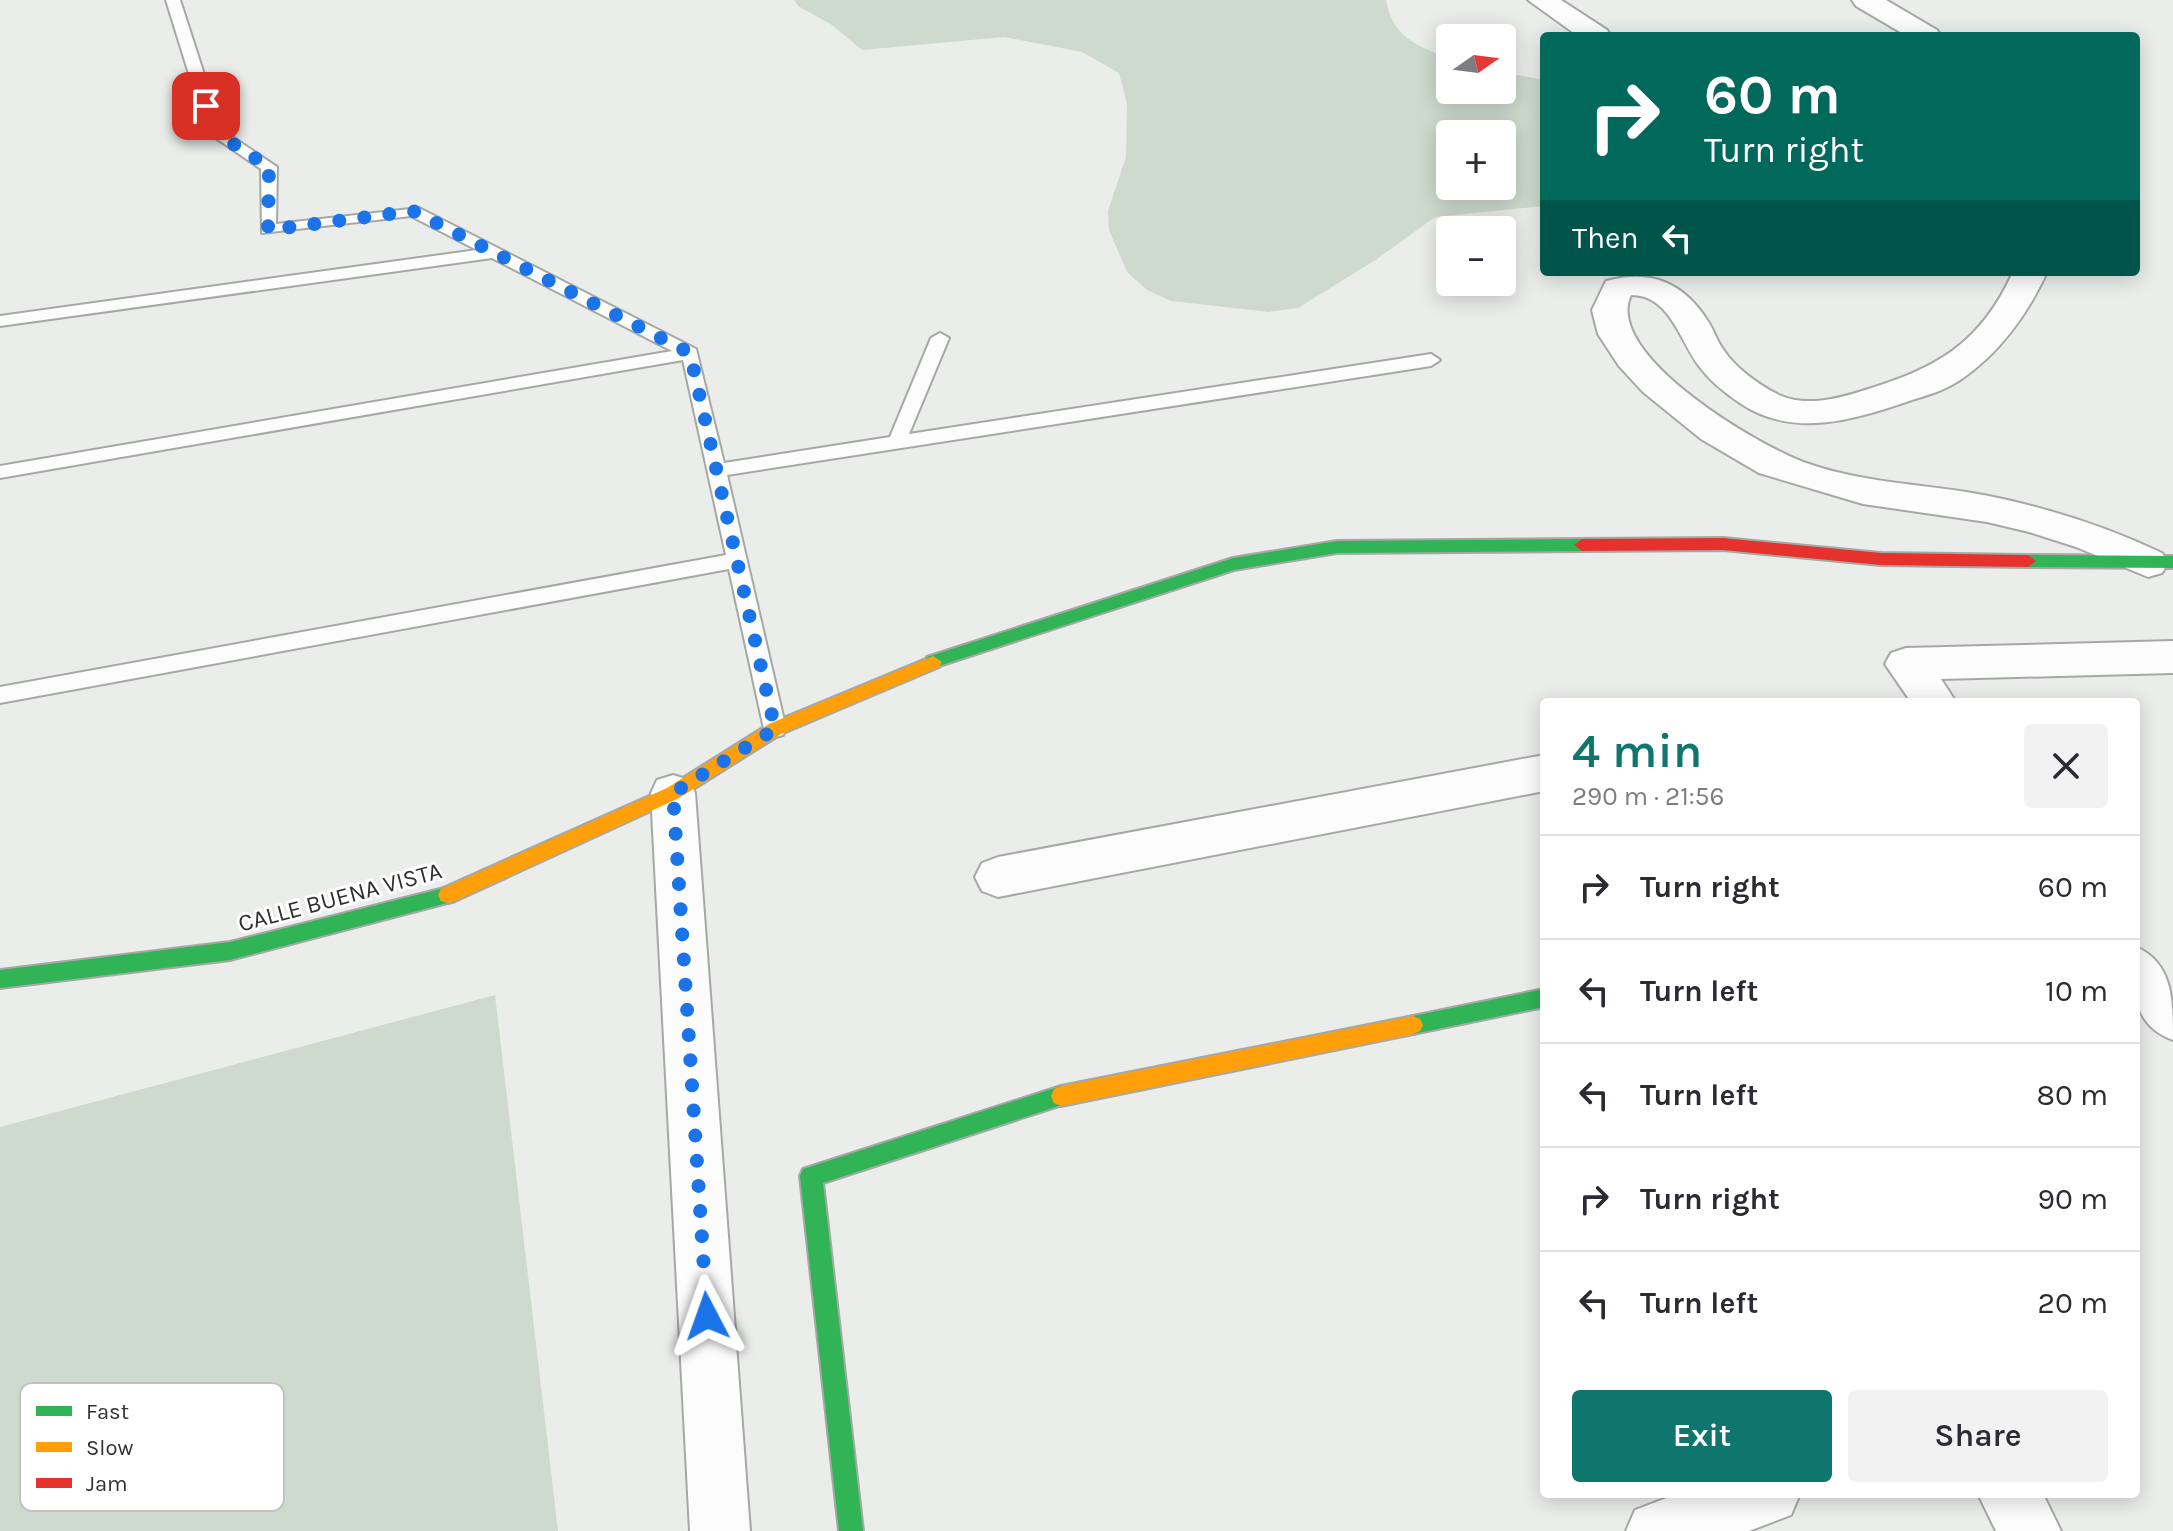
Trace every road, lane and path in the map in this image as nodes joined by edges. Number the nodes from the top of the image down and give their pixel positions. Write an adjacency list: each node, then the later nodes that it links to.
1 (173, 0): 6 (lane)
2 (1542, 0): 4 (street)
3 (1866, 0): 5 (street)
4 (1591, 32)
5 (1920, 32)
6 (495, 253): 8 (lane); 10 (lane)
7 (2028, 276): 16 (street)
8 (0, 321)
9 (940, 338): 12 (lane)
10 (690, 353): 13 (lane); 14 (lane)
11 (1431, 360): 12 (lane)
12 (897, 442): 13 (lane)
13 (717, 470): 15 (lane)
14 (0, 472)
15 (737, 560): 18 (lane); 20 (lane)
16 (2161, 563): 20 (street, CALLE BUENA VISTA)
17 (2173, 657): 19 (street)
18 (0, 695)
19 (1932, 698)
20 (775, 729): 22 (street, CALLE BUENA VISTA)
21 (1540, 774): 23 (street)
22 (673, 793): 25 (street, CALLE BUENA VISTA); 30 (street)
23 (998, 877)
24 (2140, 973): 27 (street)
25 (0, 979)
26 (1540, 999): 31 (street)
27 (2173, 1018)
28 (1758, 1498): 32 (street)
29 (2010, 1498): 33 (street)
30 (720, 1531)
31 (851, 1531)
32 (1656, 1531)
33 (2031, 1531)

